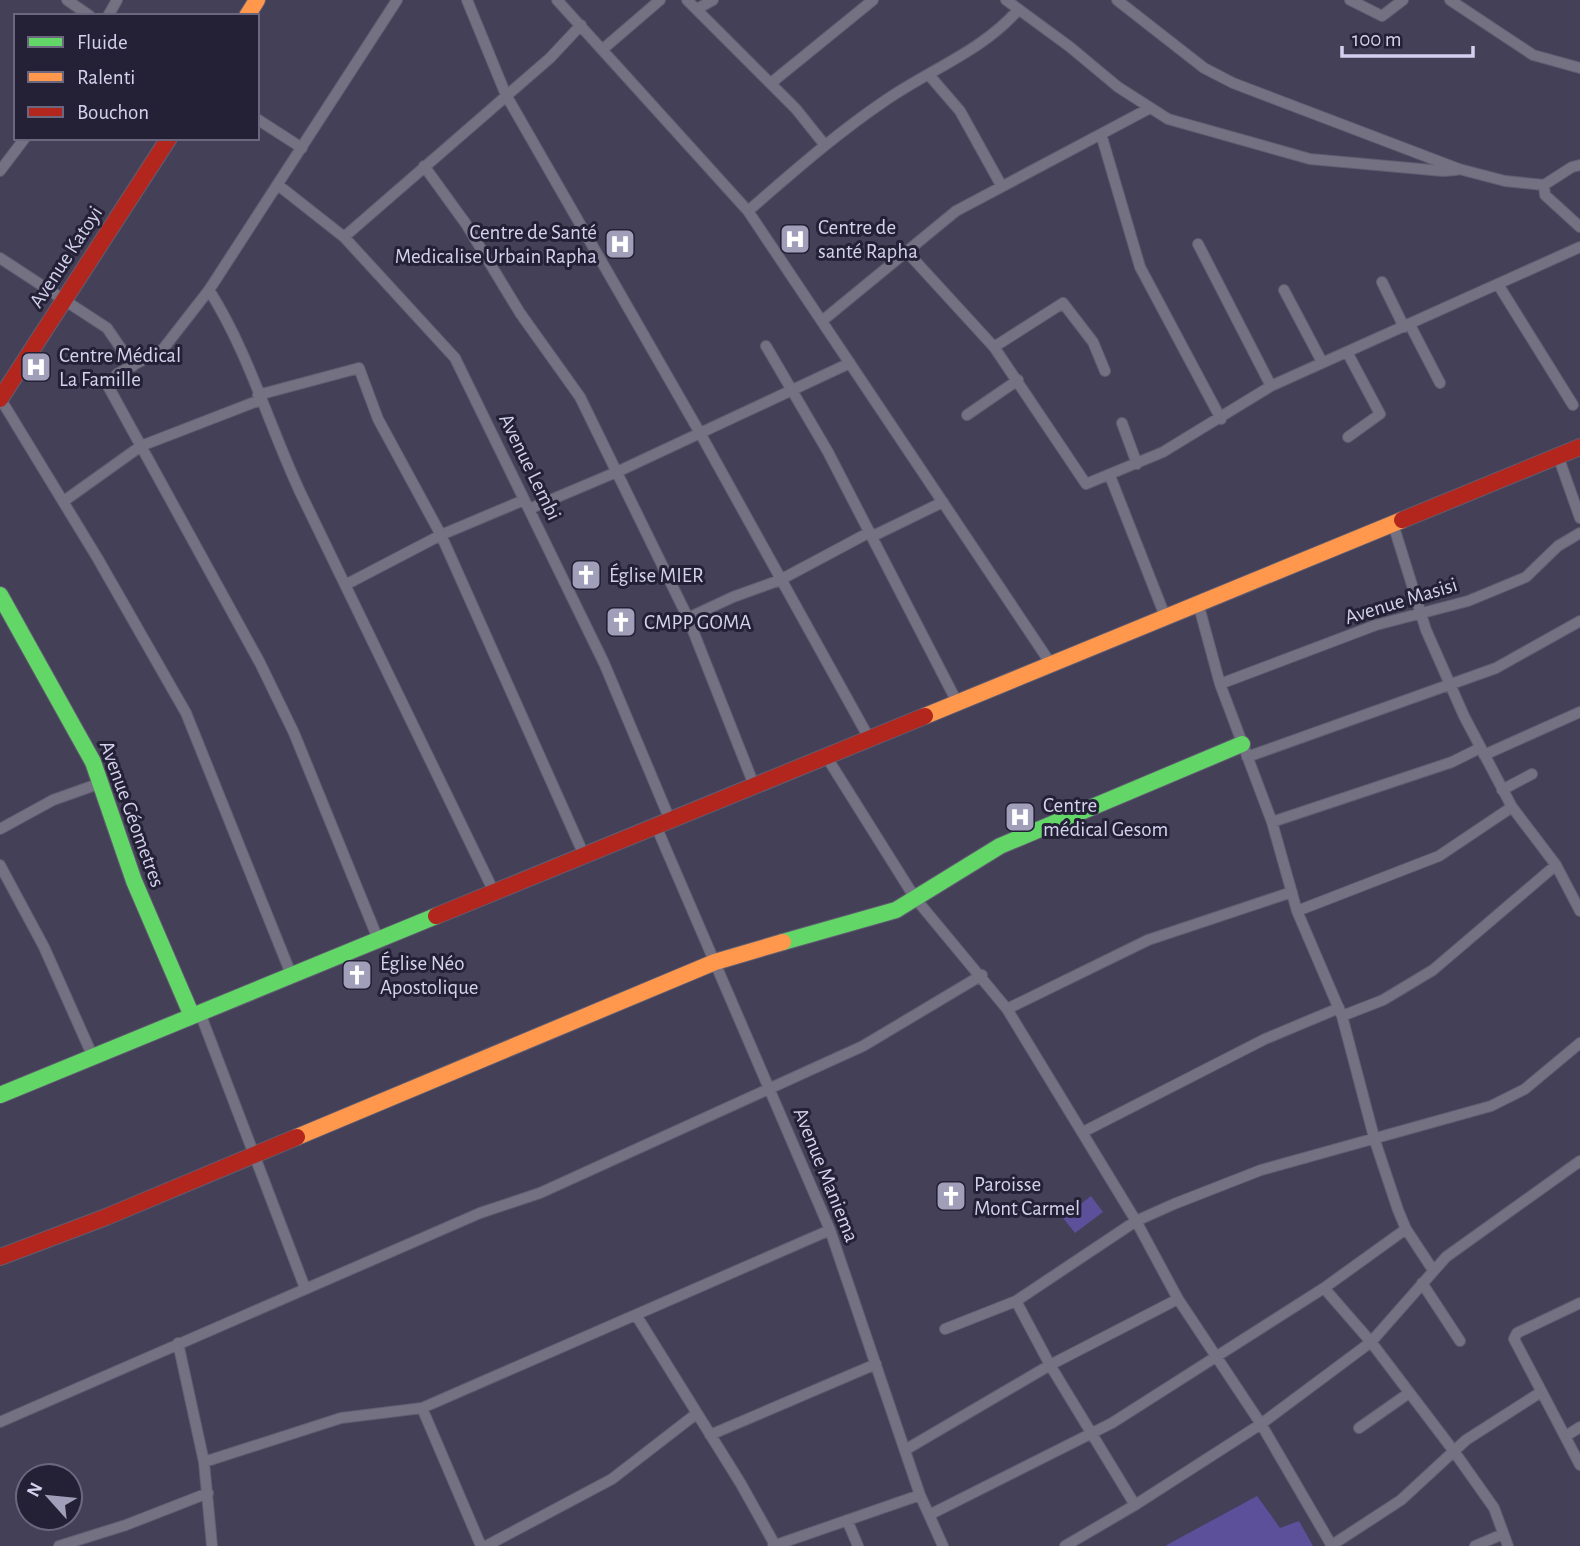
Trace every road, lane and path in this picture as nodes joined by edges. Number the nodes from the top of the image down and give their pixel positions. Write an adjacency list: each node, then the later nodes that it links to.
1 (67, 0): 16 (street)
2 (397, 0): 29 (street)
3 (467, 0): 22 (street)
4 (556, 0): 17 (street)
5 (660, 0): 18 (street)
6 (687, 0): 14 (street)
7 (713, 0): 14 (street)
8 (873, 0): 21 (street)
9 (1006, 0): 15 (street)
10 (1117, 0): 32 (street)
11 (1350, 0): 12 (street)
12 (1403, 0)
13 (1450, 0): 19 (street)
14 (697, 9): 21 (street)
15 (1018, 9): 20 (street); 23 (street)
16 (87, 14)
17 (581, 25): 18 (street); 22 (street)
18 (603, 49): 37 (street)
19 (1580, 68)
20 (929, 75): 28 (street); 35 (street)
21 (771, 83): 28 (street)
22 (506, 95): 30 (street); 68 (street)
23 (1150, 108): 25 (street); 32 (street)
24 (259, 120): 29 (street)
25 (1101, 134): 35 (street); 66 (street)
26 (23, 140): 33 (street)
27 (168, 140): 48 (main road, Avenue Katoyi)
28 (824, 144): 37 (street)
29 (302, 148): 34 (street)
30 (424, 166): 39 (street); 74 (street)
31 (1580, 166): 36 (street)
32 (1459, 169): 36 (street)
33 (0, 171)
34 (278, 185): 39 (street, Avenue Lembi); 46 (street)
35 (1001, 185): 42 (street)
36 (1544, 185): 38 (street)
37 (748, 211): 49 (street)
38 (1580, 227)
39 (344, 236): 78 (street, Avenue Lembi)
40 (1198, 244): 60 (street)
41 (1580, 247): 45 (street)
42 (907, 252): 49 (street); 52 (street)
43 (0, 258): 48 (street)
44 (1382, 282): 50 (street)
45 (1499, 286): 50 (street); 64 (street)
46 (209, 290): 56 (street); 62 (street)
47 (1284, 290): 54 (street)
48 (64, 299): 56 (street); 63 (main road, Avenue Katoyi)
49 (822, 321): 55 (street)
50 (1407, 326): 53 (street); 59 (street)
51 (766, 346): 61 (street)
52 (994, 347): 57 (street); 58 (street)
53 (1347, 352): 54 (street); 69 (street)
54 (1322, 362): 60 (street)
55 (850, 363): 61 (street); 77 (street)
56 (133, 366): 70 (street)
57 (1105, 371)
58 (1018, 380): 65 (street); 75 (street)
59 (1440, 383)
60 (1271, 386): 66 (street)
61 (791, 393): 68 (street); 82 (street)
62 (259, 397): 70 (street); 83 (street); 85 (street)
63 (0, 398): 76 (street)
64 (1573, 405)
65 (967, 415)
66 (1221, 419): 73 (street)
67 (1122, 423): 73 (street)
68 (700, 433): 74 (street); 84 (street)
69 (1348, 437)
70 (141, 446): 76 (street); 117 (street)
71 (1580, 447): 72 (main road)
72 (1558, 456): 79 (street); 80 (main road)
73 (1137, 464): 75 (street)
74 (618, 471): 78 (street); 90 (street)
75 (1110, 476): 89 (street)
76 (64, 501): 119 (street)
77 (943, 502): 82 (street); 92 (street)
78 (526, 504): 83 (street); 107 (street, Avenue Lembi)
79 (1580, 518)
80 (1393, 524): 87 (main road); 88 (street)
81 (1580, 533): 88 (street, Avenue Masisi)
82 (871, 534): 84 (street); 95 (street)
83 (441, 535): 85 (street); 109 (street)
84 (780, 580): 90 (street); 97 (street)
85 (346, 584): 112 (street)
86 (0, 595): 102 (main road, Avenue Géometres)
87 (1198, 603): 89 (main road); 93 (street)
88 (1422, 615): 93 (street, Avenue Masisi); 94 (street)
89 (1165, 616): 92 (main road)
90 (688, 618): 103 (street)
91 (1580, 621): 94 (street)
92 (1051, 664): 95 (main road)
93 (1220, 684): 98 (street)
94 (1450, 685): 98 (street); 99 (street)
95 (957, 702): 97 (main road)
96 (1580, 712): 99 (street)
97 (869, 738): 100 (main road)
98 (1244, 751): 106 (street); 114 (main road)
99 (1482, 751): 104 (street); 106 (street)
100 (826, 756): 103 (main road); 114 (street)
101 (1532, 774): 104 (street)
102 (101, 783): 108 (street); 123 (main road, Avenue Géometres)
103 (754, 785): 107 (main road)
104 (1502, 790): 105 (street)
105 (1512, 807): 111 (street); 116 (street)
106 (1272, 822): 113 (street)
107 (663, 823): 109 (main road); 118 (street, Avenue Maniema)
108 (0, 829)
109 (584, 855): 112 (main road)
110 (0, 865): 125 (street)
111 (1556, 865): 115 (street); 122 (street)
112 (494, 892): 117 (main road)
113 (1292, 892): 116 (street); 121 (street)
114 (915, 898): 118 (main road); 120 (street)
115 (1580, 908)
116 (1297, 911): 122 (street)
117 (378, 939): 119 (main road)
118 (716, 962): 126 (street, Avenue Maniema); 130 (main road)
119 (292, 974): 123 (main road)
120 (982, 975): 121 (street); 126 (street)
121 (1007, 1009): 128 (street)
122 (1341, 1012): 128 (street); 129 (street)
123 (196, 1015): 125 (main road); 130 (street)
124 (1580, 1043): 129 (street)
125 (93, 1057): 127 (main road)
126 (770, 1089): 134 (street, Avenue Maniema); 138 (street)
127 (0, 1095)
128 (1083, 1132): 132 (street)
129 (1376, 1141): 132 (street); 133 (street)
130 (254, 1153): 135 (main road); 138 (street)
131 (1578, 1167): 136 (street)
132 (1136, 1221): 140 (street); 141 (street)
133 (1406, 1229): 136 (street); 139 (street)
134 (830, 1230): 143 (street); 149 (street, Avenue Maniema)
135 (0, 1257)
136 (1433, 1270): 137 (street)
137 (1422, 1283): 145 (street); 146 (street)
138 (306, 1288): 147 (street)
139 (1324, 1288): 146 (street); 148 (street)
140 (1178, 1299): 148 (street); 150 (street)
141 (1016, 1301): 144 (street); 150 (street)
142 (1580, 1303): 151 (street)
143 (636, 1315): 153 (street); 154 (street)
144 (945, 1329)
145 (1460, 1341)
146 (1371, 1342): 152 (street); 156 (street)
147 (178, 1343): 155 (street); 164 (street)
148 (1216, 1359): 156 (street); 159 (street)
149 (876, 1364): 160 (street); 162 (street, Avenue Maniema)
150 (1049, 1366): 159 (street); 162 (street)
151 (1541, 1392): 161 (street); 163 (street)
152 (1409, 1393): 158 (street); 163 (street)
153 (422, 1408): 164 (street); 175 (street)
154 (696, 1414): 160 (street); 175 (street)
155 (0, 1422)
156 (1261, 1424): 168 (street); 180 (street)
157 (1580, 1427): 161 (street)
158 (1359, 1428)
159 (1090, 1434): 168 (street); 169 (street)
160 (710, 1435): 176 (street)
161 (1566, 1436): 165 (street)
162 (905, 1450): 167 (street, Avenue Maniema)
163 (1453, 1450): 171 (street); 180 (street)
164 (204, 1462): 166 (street)
165 (1580, 1465)
166 (208, 1493): 173 (street); 174 (street)
167 (920, 1495): 169 (street, Avenue Maniema); 170 (street)
168 (1135, 1505): 179 (street)
169 (929, 1516): 178 (street, Avenue Maniema)
170 (847, 1520): 172 (street); 177 (street)
171 (1503, 1534): 181 (street); 182 (street)
172 (789, 1543): 176 (street)
173 (59, 1546)
174 (212, 1546)
175 (483, 1546)
176 (774, 1546)
177 (858, 1546)
178 (943, 1546)
179 (1065, 1546)
180 (1332, 1546)
181 (1475, 1546)
182 (1508, 1546)

